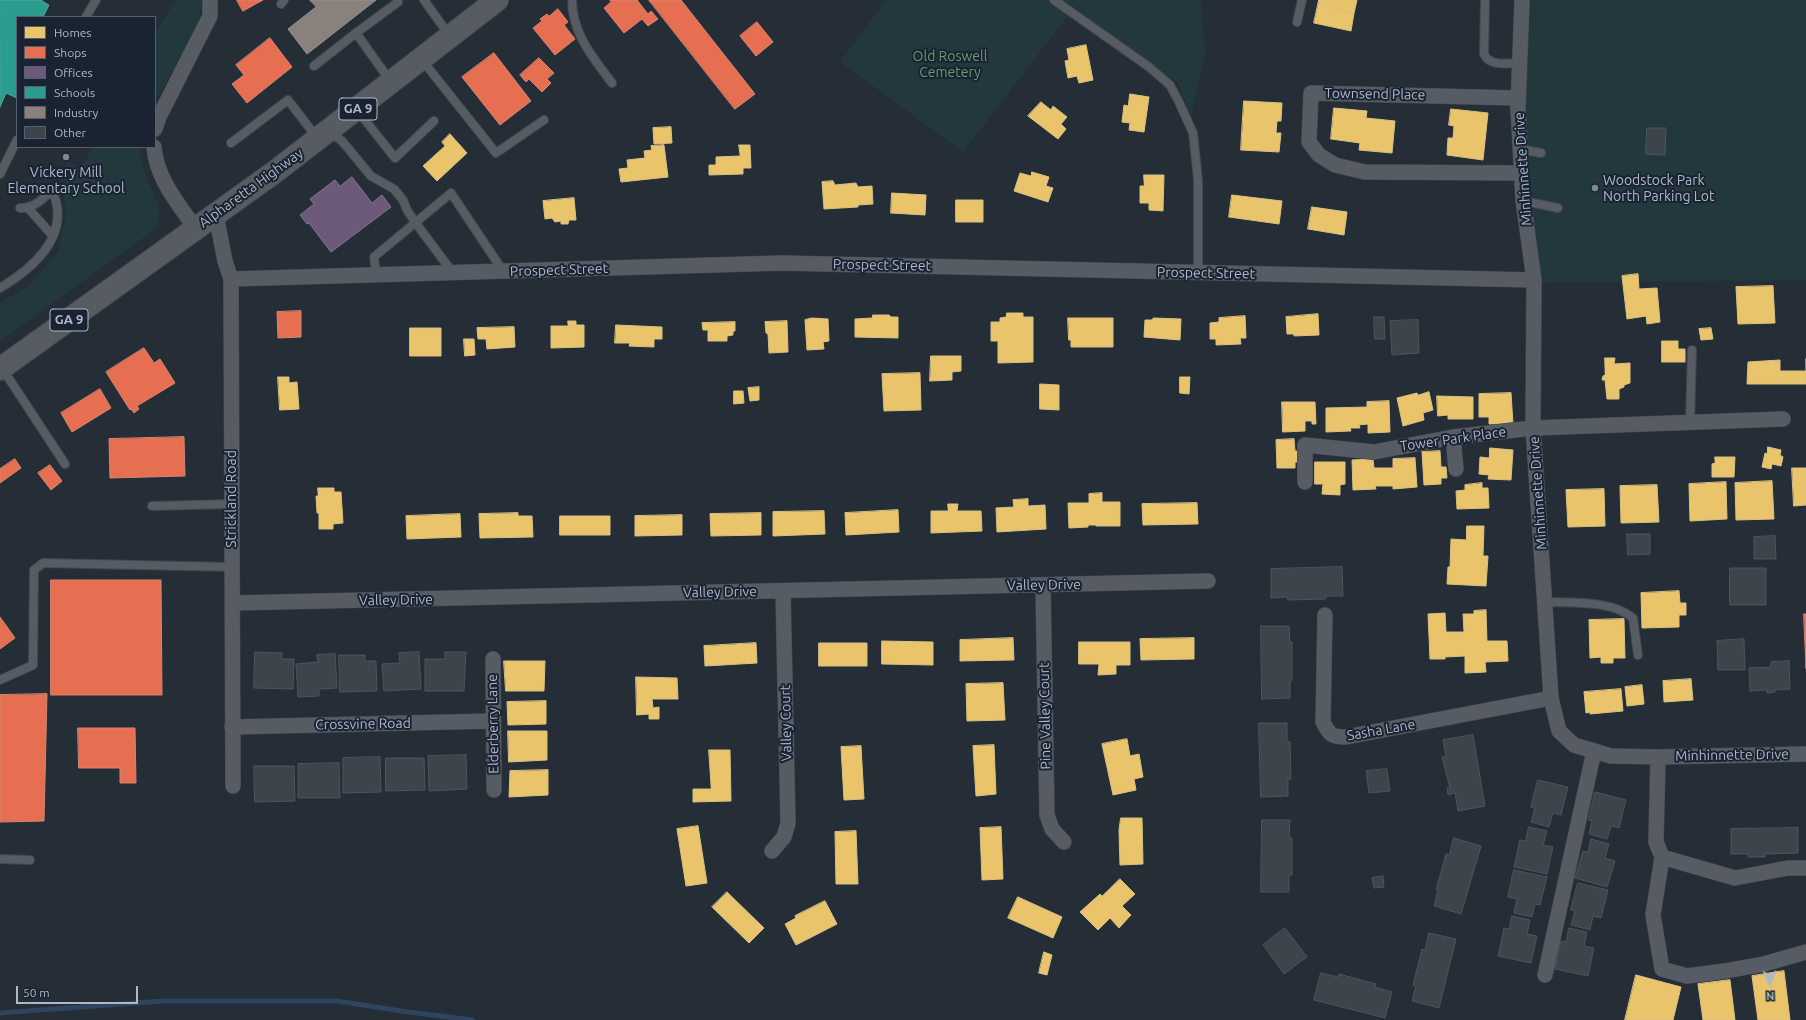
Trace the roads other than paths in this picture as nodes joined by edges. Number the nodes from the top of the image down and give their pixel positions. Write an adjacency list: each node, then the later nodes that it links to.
1 (96, 0): 11 (lane)
2 (210, 0): 24 (street)
3 (397, 0): 13 (lane)
4 (424, 0): 14 (lane)
5 (572, 0): 19 (lane)
6 (1054, 0): 41 (lane)
7 (1302, 0): 12 (lane)
8 (1485, 0): 16 (lane)
9 (1522, 0): 16 (street, Minhinnette Drive)
10 (492, 1): 14 (highway, Alpharetta Highway / GA 9)
11 (87, 16)
12 (1297, 22)
13 (356, 33): 17 (lane); 18 (lane)
14 (450, 36): 15 (highway, Alpharetta Highway / GA 9)
15 (422, 59): 18 (highway, Alpharetta Highway / GA 9); 22 (lane)
16 (1519, 63): 20 (street, Minhinnette Drive)
17 (314, 66)
18 (392, 82): 21 (highway, Alpharetta Highway / GA 9)
19 (612, 82)
20 (1518, 98): 29 (street, Minhinnette Drive); 31 (street, Townsend Place)
21 (357, 109): 23 (lane); 25 (highway, Alpharetta Highway / GA 9)
22 (544, 120)
23 (434, 121)
24 (156, 125)
25 (324, 135): 27 (lane); 35 (highway, Alpharetta Highway / GA 9); 36 (lane)
26 (16, 142): 32 (lane)
27 (231, 143)
28 (154, 148): 37 (street)
29 (1520, 149): 30 (lane); 31 (street, Minhinnette Drive)
30 (1541, 153)
31 (1522, 173): 33 (street, Minhinnette Drive)
32 (0, 174)
33 (1524, 201): 34 (lane); 44 (street, Minhinnette Drive)
34 (1558, 208)
35 (216, 215): 37 (highway, Alpharetta Highway / GA 9); 43 (street, Strickland Road)
36 (415, 222): 39 (lane); 40 (lane); 42 (lane)
37 (196, 229): 47 (highway, Alpharetta Highway / GA 9)
38 (52, 236): 38 (lane); 45 (lane)
39 (503, 271): 40 (street, Prospect Street); 41 (street, Prospect Street)
40 (453, 273): 42 (street, Prospect Street)
41 (1198, 273): 44 (street, Prospect Street)
42 (376, 275): 43 (street, Prospect Street)
43 (231, 279): 55 (street, Strickland Road)
44 (1534, 280): 50 (street, Minhinnette Drive)
45 (0, 288)
46 (1692, 350): 49 (lane)
47 (1, 369): 52 (lane)
48 (1783, 420): 49 (street, Tower Park Place)
49 (1690, 423): 50 (street, Tower Park Place)
50 (1533, 428): 51 (street, Tower Park Place); 61 (street, Minhinnette Drive)
51 (1453, 437): 53 (street); 54 (street, Tower Park Place)
52 (65, 464)
53 (1456, 470)
54 (1305, 482)
55 (231, 504): 56 (lane); 57 (street, Strickland Road)
56 (152, 506)
57 (232, 567): 62 (street, Strickland Road); 66 (lane)
58 (1208, 581): 59 (street, Valley Drive)
59 (1043, 585): 60 (street, Valley Drive); 75 (street, Pine Valley Court)
60 (783, 591): 62 (street, Valley Drive); 76 (street, Valley Court)
61 (1545, 602): 64 (lane); 67 (street, Minhinnette Drive)
62 (232, 603): 69 (street, Strickland Road)
63 (1325, 615): 67 (street, Sasha Lane)
64 (1638, 655)
65 (493, 659): 68 (street, Elderberry Lane)
66 (0, 680)
67 (1551, 698): 70 (street, Minhinnette Drive)
68 (493, 721): 69 (street, Crossvine Road); 74 (street, Elderberry Lane)
69 (232, 727): 73 (street, Strickland Road)
70 (1594, 751): 72 (street, Minhinnette Drive); 82 (street)
71 (1806, 754): 72 (street, Minhinnette Drive)
72 (1658, 756): 77 (street)
73 (233, 786)
74 (494, 790)
75 (1064, 842)
76 (772, 851)
77 (1662, 857): 80 (street); 81 (street)
78 (0, 859): 79 (lane)
79 (30, 860)
80 (1806, 868)
81 (1806, 952)
82 (1545, 975)

